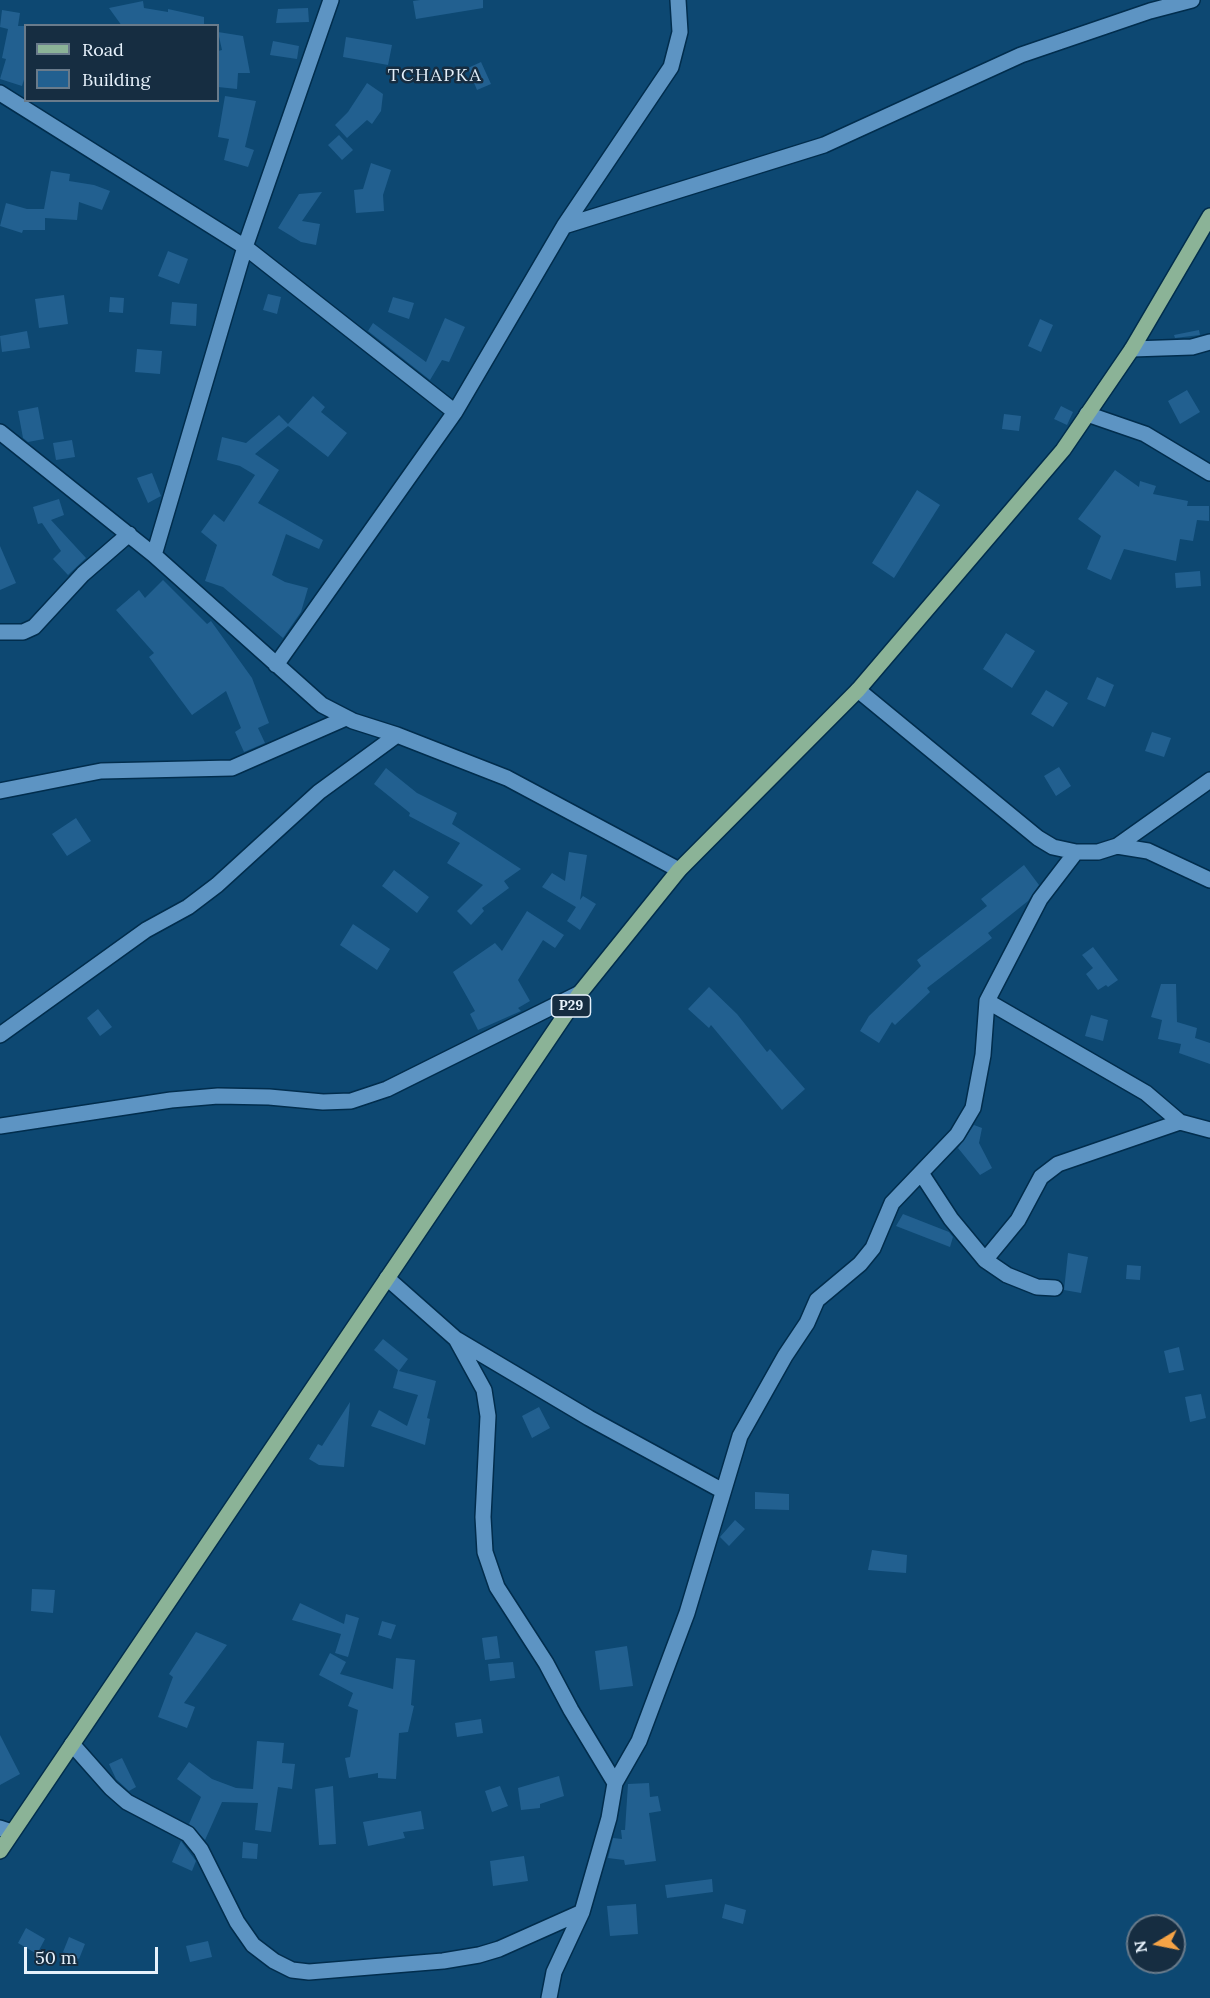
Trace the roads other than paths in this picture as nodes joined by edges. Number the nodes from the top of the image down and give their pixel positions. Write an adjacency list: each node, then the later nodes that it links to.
1 (331, 0): 7 (street)
2 (678, 0): 6 (street)
3 (1192, 0): 6 (street)
4 (0, 93): 7 (street)
5 (1210, 216): 9 (main road, P29)
6 (564, 226): 10 (street)
7 (244, 247): 10 (street); 15 (street)
8 (1210, 342): 9 (street)
9 (1131, 349): 11 (main road, P29)
10 (455, 412): 17 (street)
11 (1087, 414): 13 (street); 18 (main road, P29)
12 (0, 432): 14 (street)
13 (1210, 473)
14 (129, 534): 15 (street); 16 (street)
15 (154, 555): 17 (street)
16 (0, 632)
17 (276, 665): 19 (street)
18 (858, 690): 24 (street); 25 (main road, P29)
19 (346, 718): 20 (street); 22 (street)
20 (397, 735): 25 (street); 29 (street)
21 (1210, 780): 23 (street)
22 (0, 791)
23 (1117, 846): 24 (street); 26 (street)
24 (1076, 852): 28 (street)
25 (680, 870): 27 (main road, P29)
26 (1210, 880)
27 (580, 993): 31 (street); 35 (main road, P29)
28 (987, 1001): 30 (street); 33 (street)
29 (0, 1035)
30 (1180, 1122): 32 (street); 34 (street)
31 (0, 1126)
32 (1210, 1130)
33 (921, 1173): 34 (street); 38 (street)
34 (985, 1260): 36 (street)
35 (387, 1278): 37 (street); 39 (main road, P29)
36 (1055, 1288)
37 (456, 1339): 38 (street); 40 (street)
38 (723, 1491): 40 (street)
39 (72, 1744): 41 (main road, P29); 43 (street)
40 (615, 1783): 43 (street)
41 (6, 1830): 42 (main road, P29)
42 (0, 1851)
43 (582, 1912): 44 (street)
44 (549, 1998)

